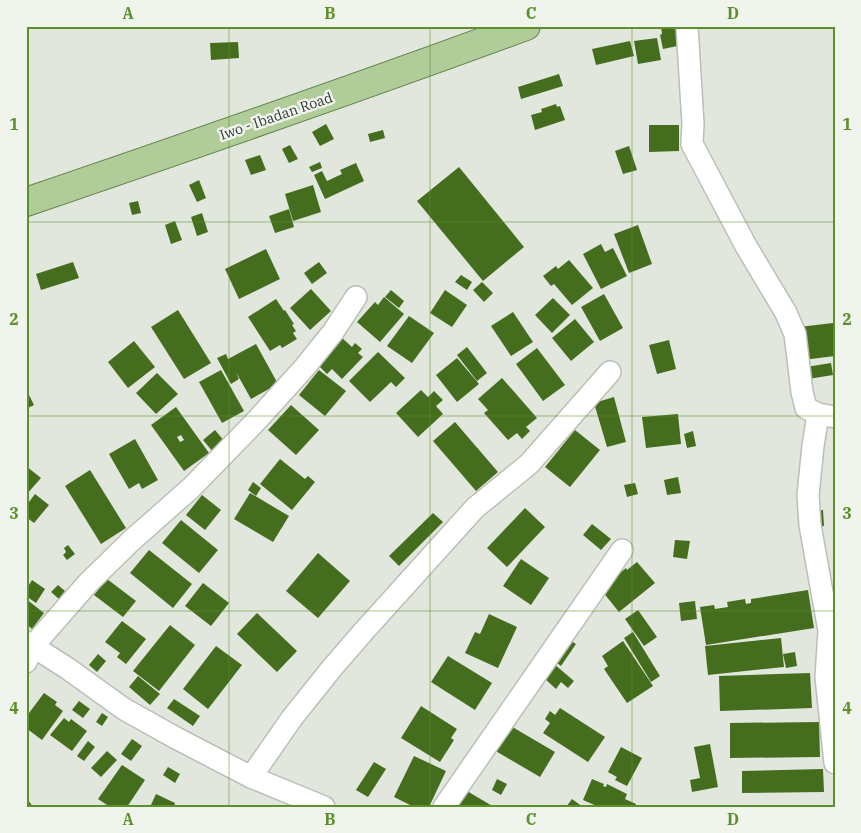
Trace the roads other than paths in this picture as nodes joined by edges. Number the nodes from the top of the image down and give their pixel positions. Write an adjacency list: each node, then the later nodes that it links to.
1 (526, 26): 3 (main road, Iwo - Ibadan Road)
2 (687, 26): 6 (street)
3 (26, 202)
4 (356, 298): 8 (street)
5 (610, 372): 10 (street)
6 (826, 416): 9 (street)
7 (622, 550): 12 (street)
8 (29, 650): 10 (street)
9 (835, 763)
10 (251, 777): 11 (street)
11 (324, 807)
12 (444, 807)

